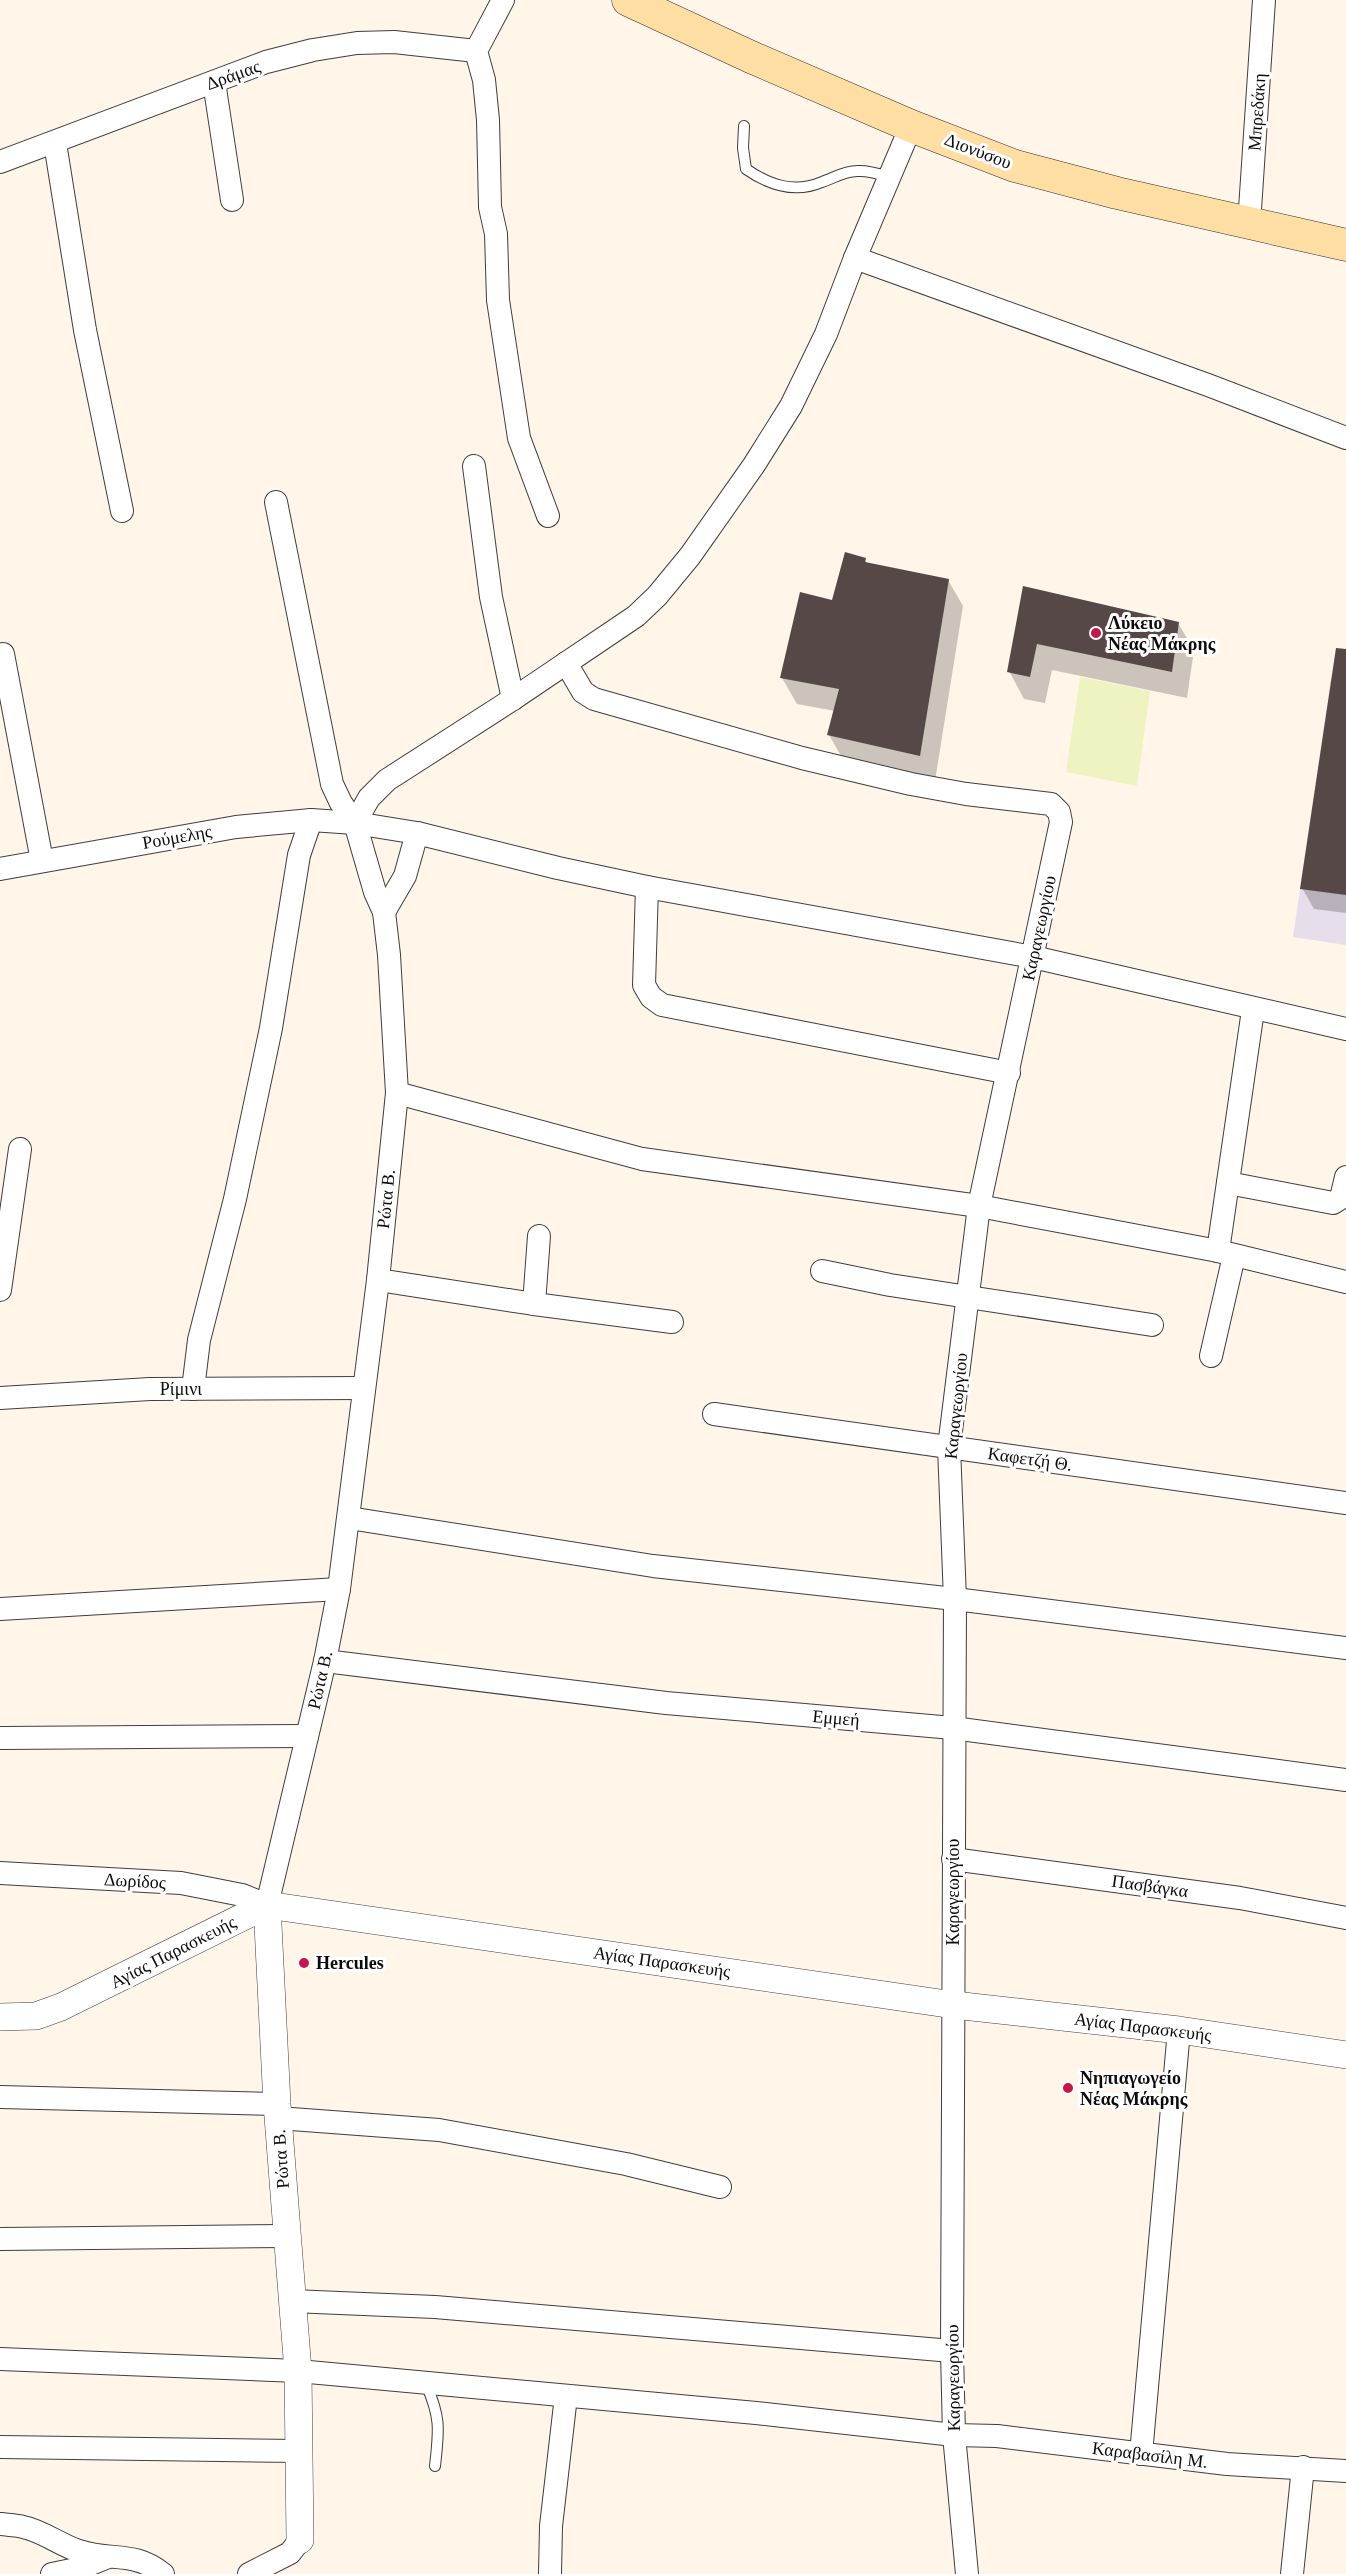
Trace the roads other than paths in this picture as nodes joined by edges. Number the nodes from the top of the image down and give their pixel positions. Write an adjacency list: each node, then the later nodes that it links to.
1 (503, 0): 4 (street)
2 (628, 0): 7 (main road, Διονύσου)
3 (1264, 0): 12 (street, Μπρεδάκη)
4 (476, 51): 5 (street, Δράμας); 19 (street)
5 (214, 82): 8 (street, Δράμας); 11 (street)
6 (744, 126): 10 (lane)
7 (911, 126): 10 (street); 12 (main road, Διονύσου)
8 (55, 143): 9 (street, Δράμας); 18 (street)
9 (0, 162)
10 (890, 177): 14 (street)
11 (232, 200)
12 (1249, 224): 13 (main road, Διονύσου)
13 (1346, 245)
14 (855, 258): 15 (street); 21 (street)
15 (1346, 438)
16 (474, 466): 22 (street)
17 (276, 502): 24 (street, Ρώτα Β.)
18 (122, 512)
19 (548, 516)
20 (3, 654): 26 (street)
21 (566, 663): 22 (street); 30 (street, Καραγεωργίου)
22 (513, 699): 24 (street)
23 (311, 820): 24 (street, Ρούμελης); 26 (street, Ρούμελης); 51 (street)
24 (355, 823): 25 (street, Ρούμελης); 29 (street, Ρώτα Β.)
25 (417, 833): 28 (street, Ρούμελης); 29 (street)
26 (42, 861): 27 (street, Ρούμελης)
27 (0, 869)
28 (647, 887): 30 (street, Ρούμελης); 33 (street)
29 (384, 912): 34 (street, Ρώτα Β.)
30 (1033, 957): 31 (street, Ρούμελης); 33 (street, Καραγεωργίου)
31 (1253, 1010): 32 (street, Ρούμελης); 37 (street)
32 (1346, 1029)
33 (1009, 1074): 38 (street, Καραγεωργίου)
34 (397, 1093): 38 (street); 42 (street, Ρώτα Β.)
35 (20, 1149): 44 (street)
36 (1346, 1177): 37 (street)
37 (1228, 1183): 40 (street)
38 (979, 1206): 40 (street); 45 (street, Καραγεωργίου)
39 (539, 1236): 46 (street)
40 (1226, 1254): 43 (street); 49 (street)
41 (822, 1271): 45 (street)
42 (378, 1280): 46 (street); 50 (street, Ρώτα Β.)
43 (1346, 1282)
44 (0, 1290)
45 (969, 1297): 48 (street); 54 (street, Καραγεωργίου)
46 (534, 1304): 47 (street)
47 (672, 1322)
48 (1152, 1325)
49 (1211, 1356)
50 (363, 1388): 51 (street, Ρίμινι); 56 (street, Ρώτα Β.)
51 (193, 1389): 52 (street, Ρίμινι)
52 (0, 1398)
53 (714, 1414): 54 (street, Καφετζή Θ.)
54 (949, 1447): 55 (street, Καφετζή Θ.); 58 (street, Καραγεωργίου)
55 (1346, 1503)
56 (349, 1518): 57 (street, Ρώτα Β.); 58 (street)
57 (339, 1589): 59 (street); 61 (street, Ρώτα Β.)
58 (955, 1599): 60 (street); 62 (street, Καραγεωργίου)
59 (0, 1609)
60 (1346, 1648)
61 (325, 1661): 62 (street, Εμμεή); 63 (street, Ρώτα Β.)
62 (953, 1728): 65 (street, Εμμεή); 66 (street, Καραγεωργίου)
63 (307, 1736): 64 (street); 68 (street, Ρώτα Β.)
64 (0, 1738)
65 (1346, 1780)
66 (953, 1859): 69 (street, Πασβάγκα); 70 (street, Καραγεωργίου)
67 (0, 1873): 68 (street, Δωρίδος)
68 (267, 1905): 70 (street, Αγίας Παρασκευής); 71 (street, Αγίας Παρασκευής); 75 (street, Ρώτα Β.)
69 (1346, 1918)
70 (954, 2005): 72 (street, Αγίας Παρασκευής); 80 (street, Καραγεωργίου)
71 (0, 2017)
72 (1179, 2030): 73 (street, Αγίας Παρασκευής); 88 (street)
73 (1346, 2055)
74 (0, 2097): 75 (street)
75 (278, 2111): 76 (street); 77 (street, Ρώτα Β.)
76 (720, 2187)
77 (287, 2235): 78 (street); 79 (street, Ρώτα Β.)
78 (0, 2239)
79 (292, 2301): 80 (street); 82 (street, Ρώτα Β.)
80 (952, 2351): 85 (street, Καραγεωργίου)
81 (0, 2359): 82 (street, Καραβασίλη Μ.)
82 (298, 2371): 83 (street, Καραβασίλη Μ.); 87 (street, Ρώτα Β.)
83 (426, 2384): 84 (street, Καραβασίλη Μ.); 89 (lane)
84 (566, 2396): 85 (street, Καραβασίλη Μ.); 98 (street)
85 (954, 2434): 88 (street, Καραβασίλη Μ.); 99 (street, Καραγεωργίου)
86 (0, 2447): 87 (street)
87 (299, 2451): 93 (street, Ρώτα Β.)
88 (1141, 2454): 90 (street, Καραβασίλη Μ.)
89 (435, 2466)
90 (1303, 2467): 91 (street, Καραβασίλη Μ.); 100 (street)
91 (1346, 2471)
92 (0, 2524): 94 (street)
93 (300, 2540): 97 (street)
94 (108, 2557): 95 (street); 96 (street)
95 (52, 2574)
96 (163, 2574)
97 (249, 2574)
98 (550, 2574)
99 (967, 2574)
100 (1292, 2574)

